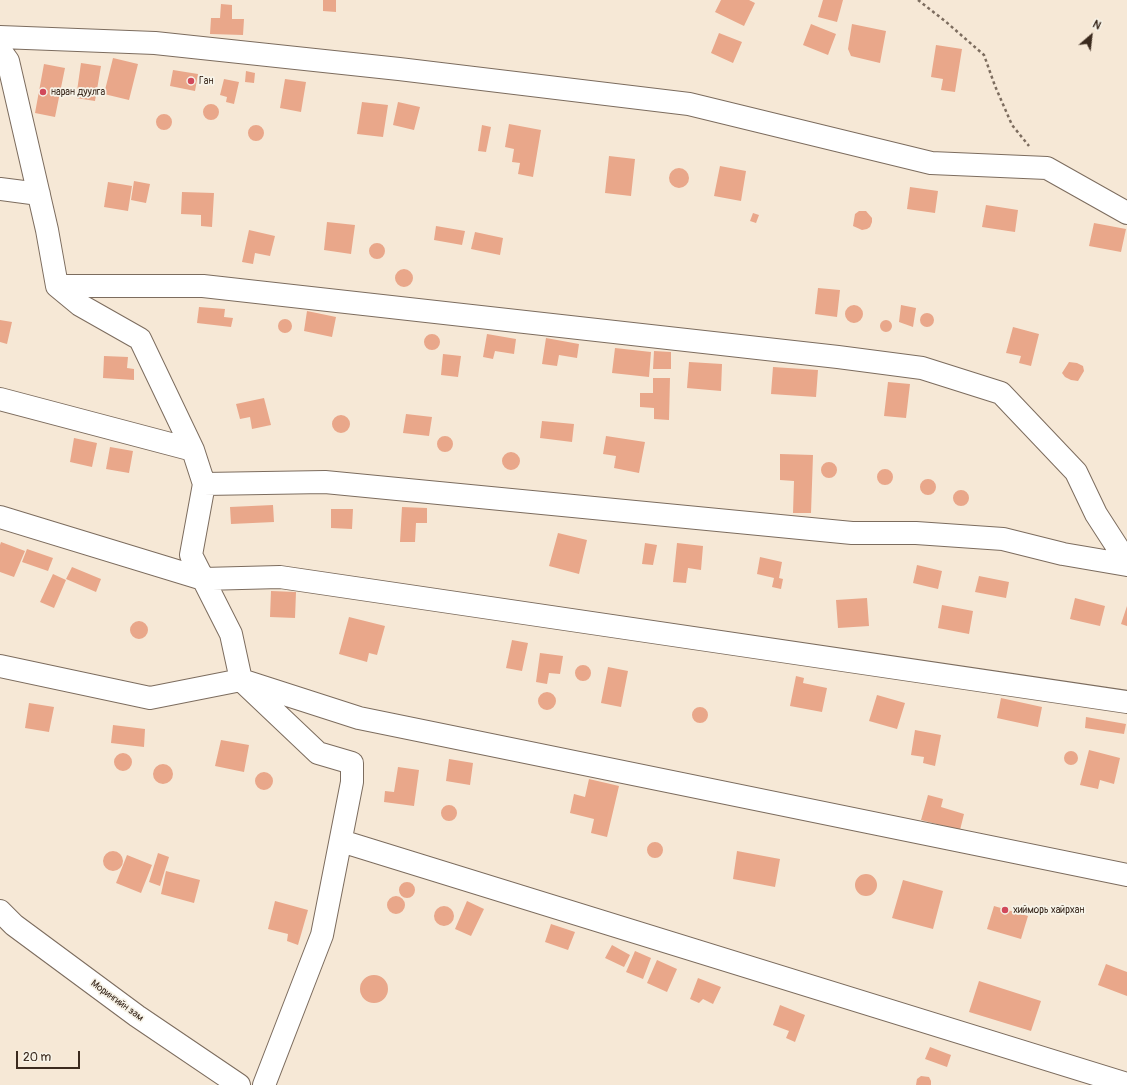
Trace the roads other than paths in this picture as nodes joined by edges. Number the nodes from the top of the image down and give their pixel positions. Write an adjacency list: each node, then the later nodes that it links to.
1 (0, 38): 5 (street)
2 (0, 50): 4 (street)
3 (0, 189): 4 (street)
4 (39, 194): 6 (street)
5 (1127, 213)
6 (57, 286): 8 (street); 11 (street)
7 (0, 399): 8 (street)
8 (193, 450): 9 (street)
9 (204, 484): 11 (street); 12 (street)
10 (0, 516): 12 (street)
11 (1127, 563)
12 (203, 579): 14 (street); 15 (street)
13 (0, 666): 14 (street)
14 (241, 680): 16 (street); 17 (street)
15 (1127, 702)
16 (341, 841): 19 (street); 21 (street)
17 (1127, 875)
18 (0, 911): 20 (street, Морингийн зам)
19 (1127, 1084)
20 (239, 1085)
21 (264, 1085)

